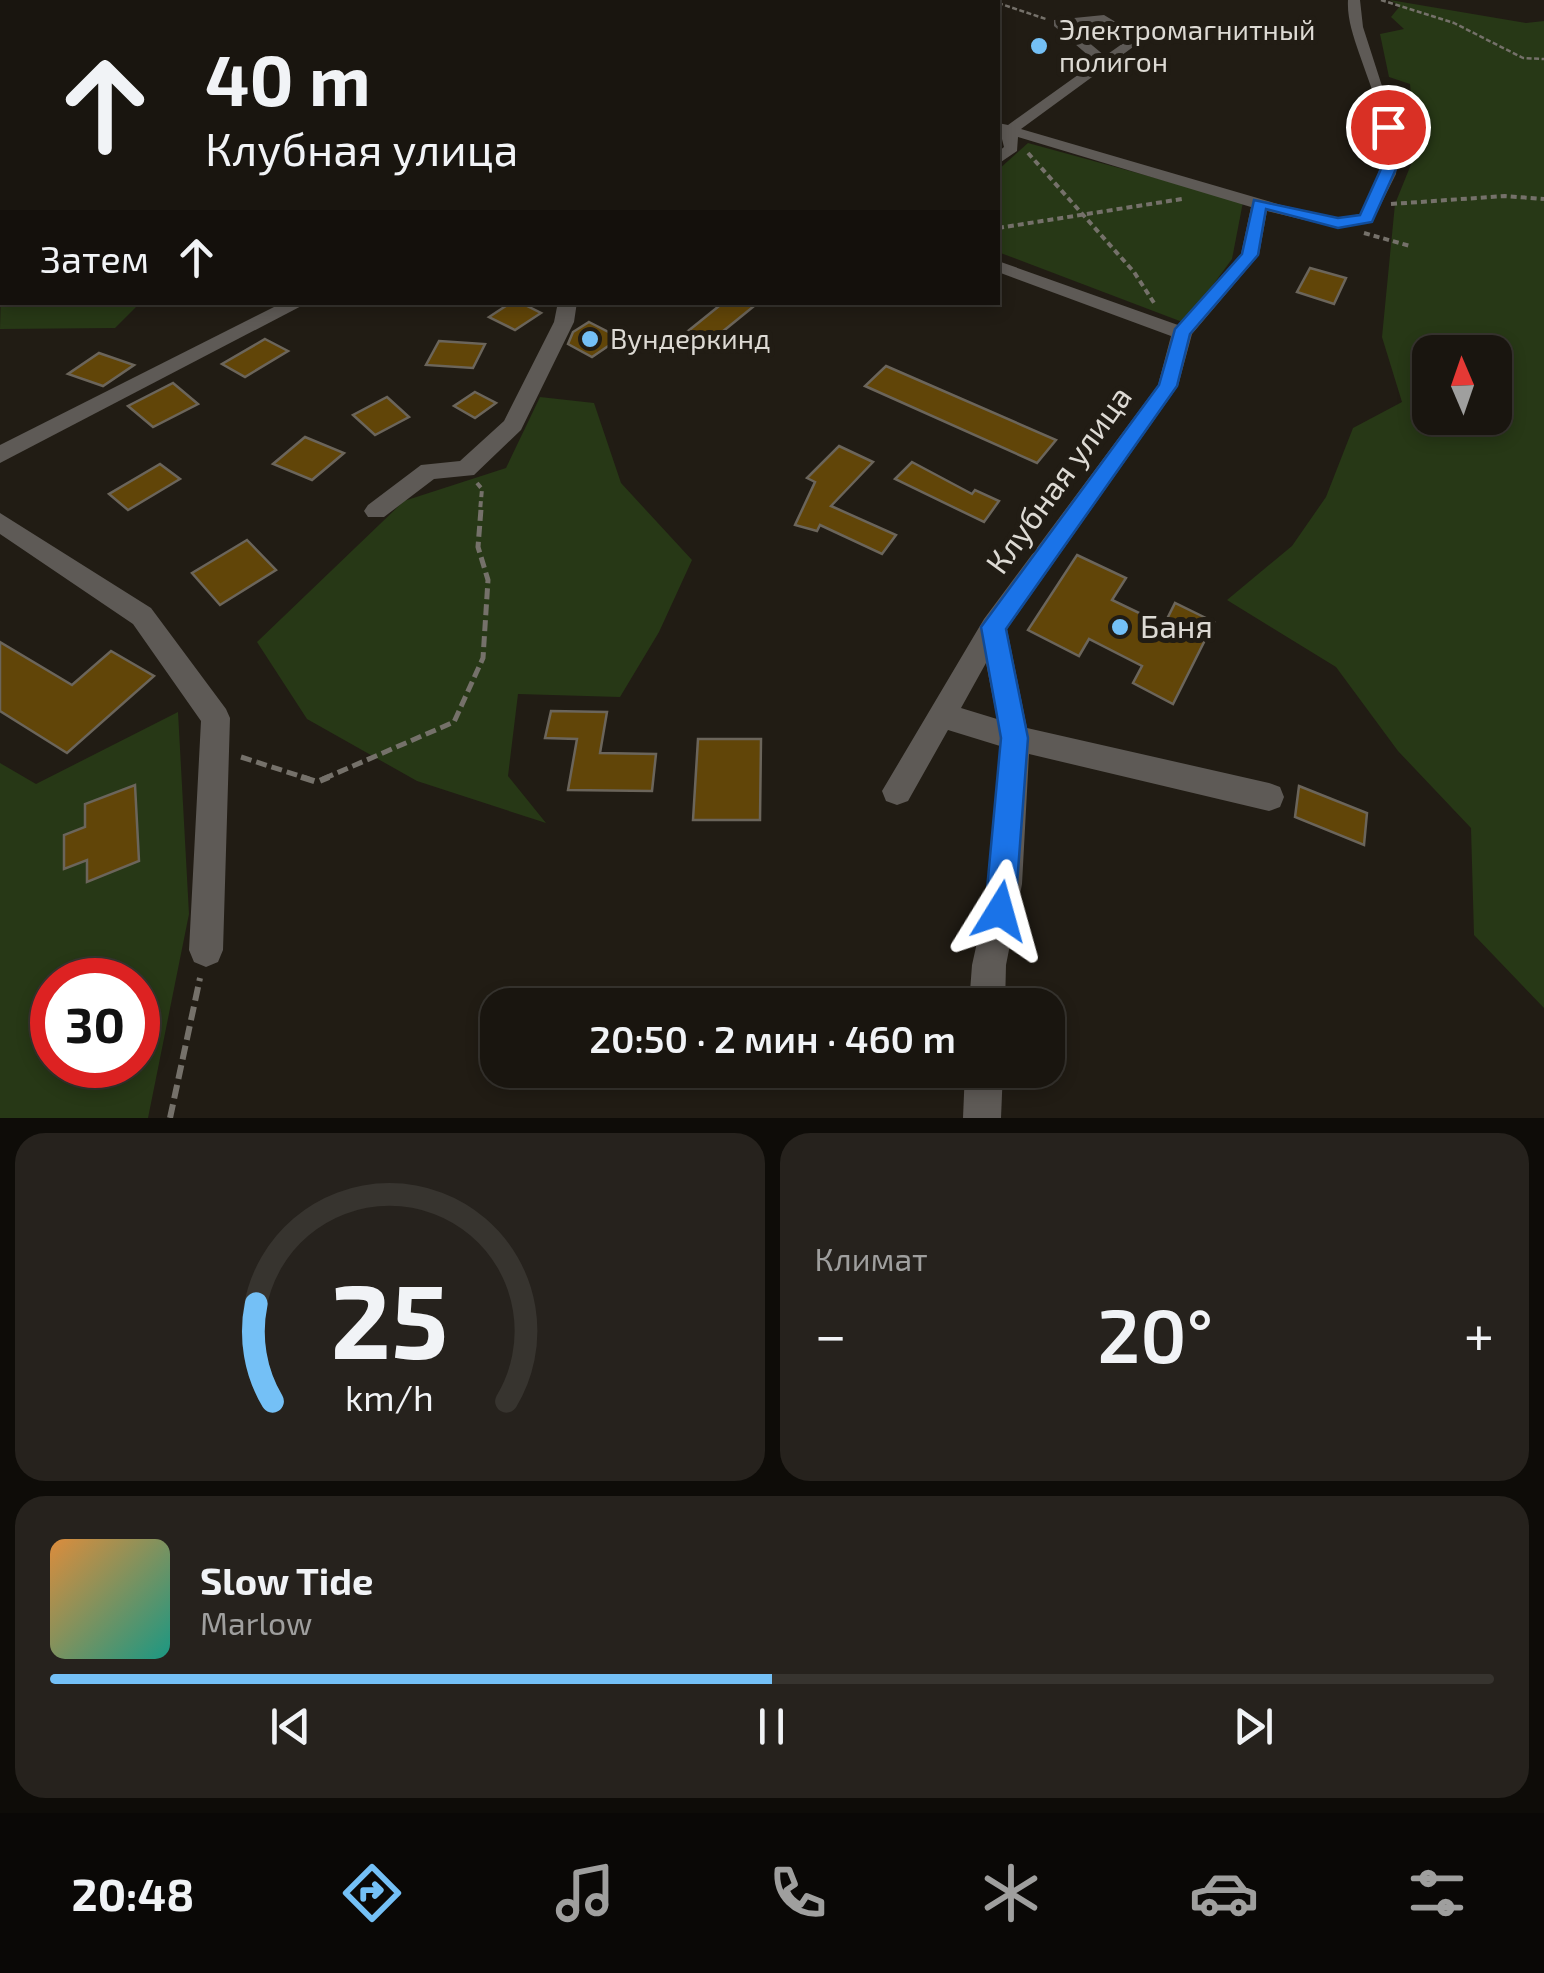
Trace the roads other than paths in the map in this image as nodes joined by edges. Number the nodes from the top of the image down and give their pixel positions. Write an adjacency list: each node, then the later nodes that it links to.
1 (1354, 0): 5 (street)
2 (1104, 62): 2 (street); 3 (street)
3 (1003, 129): 4 (street); 5 (street)
4 (1000, 157)
5 (1260, 203): 9 (street)
6 (1000, 267): 9 (street)
7 (294, 305): 10 (street)
8 (567, 305): 11 (street)
9 (1182, 333): 13 (street, Клубная улица)
10 (0, 454)
11 (376, 511)
12 (0, 522): 18 (street)
13 (994, 627): 14 (street); 15 (street, Клубная улица)
14 (941, 716): 15 (street); 16 (street)
15 (1015, 738): 17 (street); 19 (street, Клубная улица)
16 (897, 792)
17 (1268, 796)
18 (206, 950)
19 (988, 988)
20 (983, 1088): 21 (street)
21 (982, 1118)

